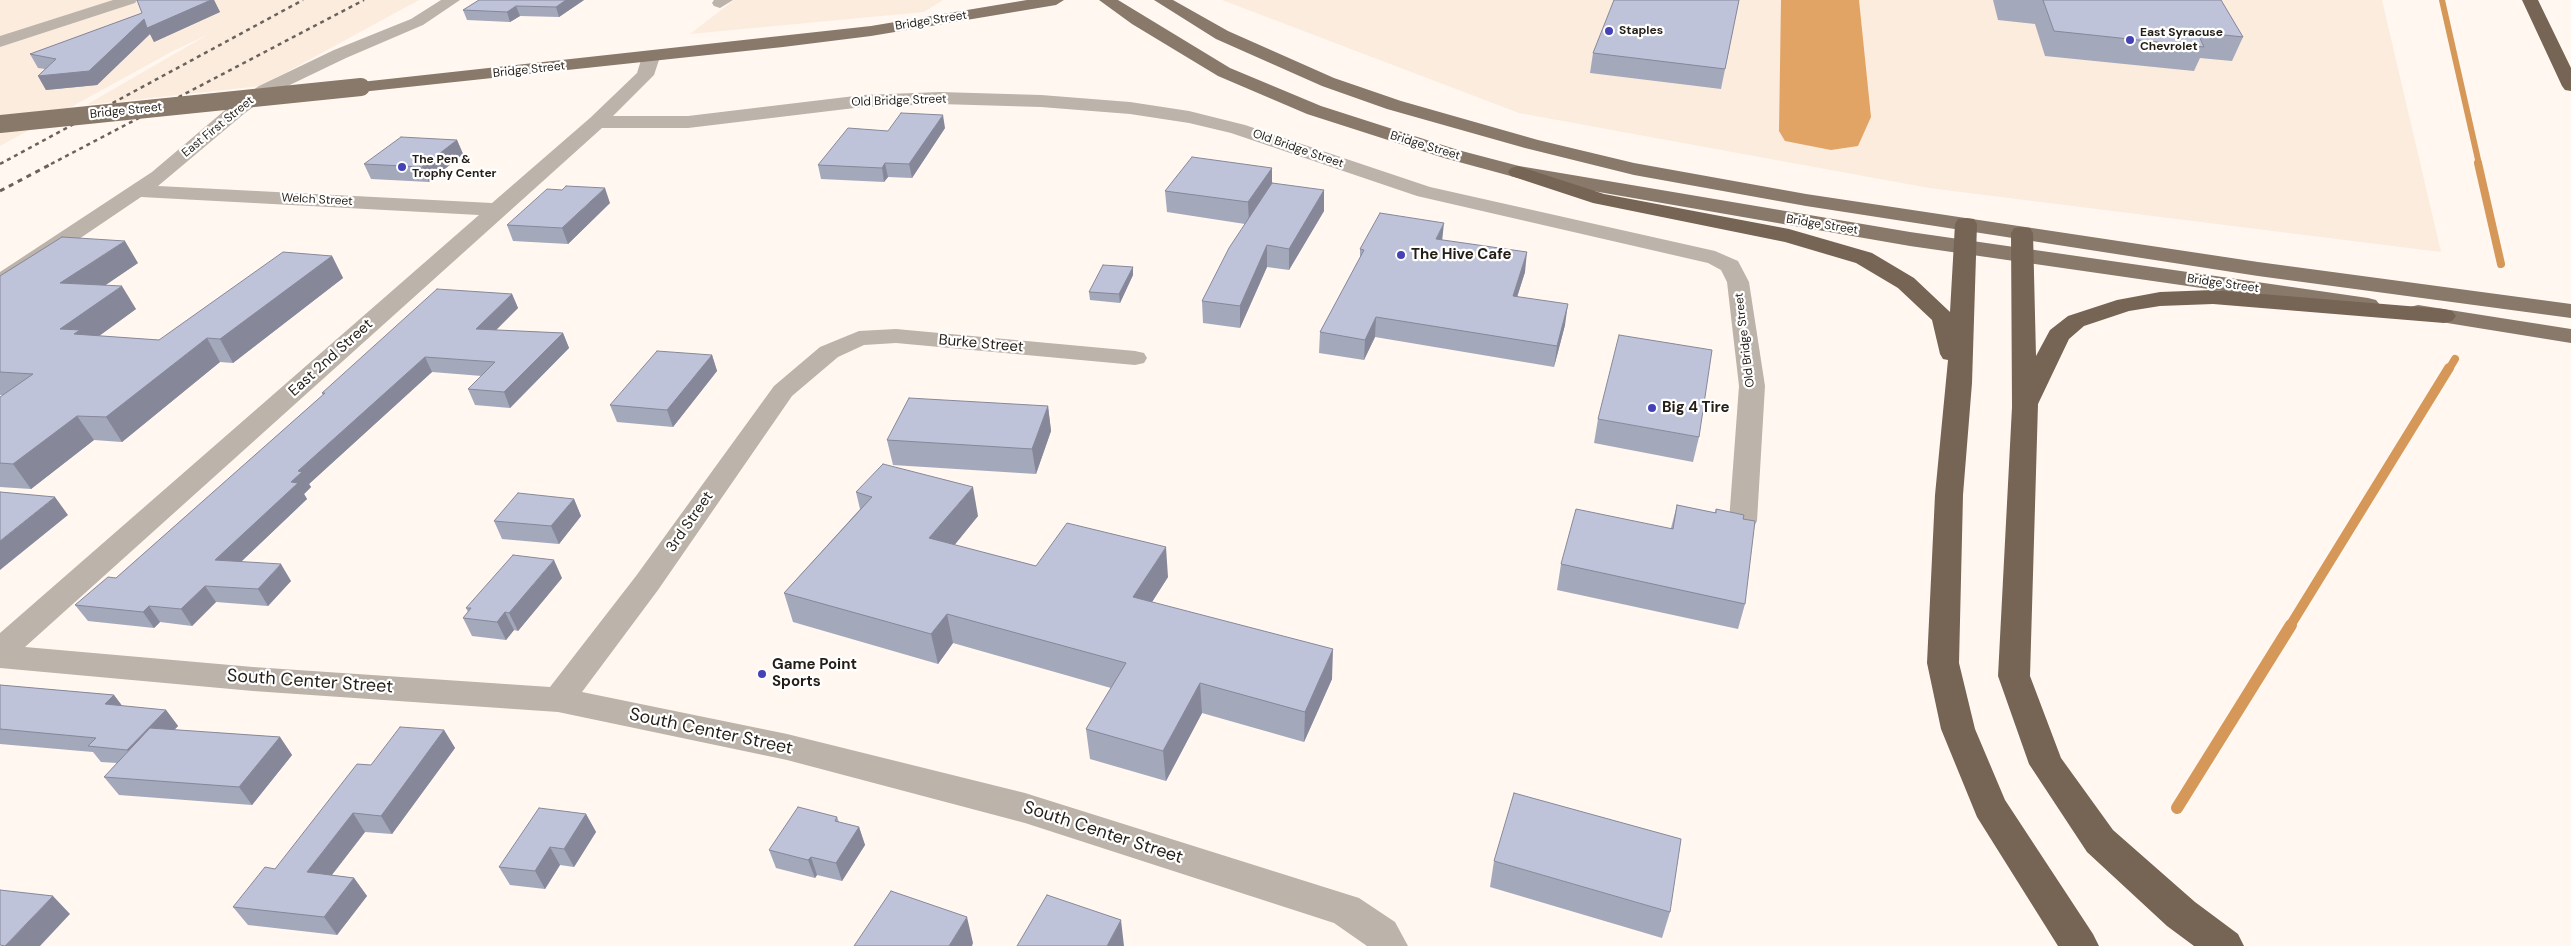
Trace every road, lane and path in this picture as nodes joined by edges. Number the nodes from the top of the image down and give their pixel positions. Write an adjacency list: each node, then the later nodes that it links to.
1 (129, 0): 9 (street)
2 (452, 0): 15 (street, East First Street)
3 (988, 0): 8 (main road)
4 (1056, 0): 8 (main road, Bridge Street)
5 (1107, 0): 14 (main road, Bridge Street)
6 (1162, 0): 17 (main road, Bridge Street)
7 (2530, 0): 11 (highway)
8 (961, 16): 10 (main road, Bridge Street)
9 (0, 42)
10 (651, 57): 12 (street, East 2nd Street); 13 (main road, Bridge Street, bridge)
11 (2571, 86)
12 (597, 122): 16 (street, East 2nd Street); 28 (street, Old Bridge Street)
13 (0, 124)
14 (1518, 172): 19 (main road, Bridge Street); 26 (highway)
15 (137, 191): 16 (street, Welch Street); 20 (street, East First Street)
16 (498, 210): 29 (street, East 2nd Street)
17 (1966, 224): 18 (main road, Bridge Street); 19 (highway)
18 (2022, 244): 19 (main road, Bridge Street); 21 (main road, Bridge Street); 22 (main road, Bridge Street); 27 (highway)
19 (1966, 247): 26 (highway)
20 (0, 282)
21 (2571, 311)
22 (2444, 316): 23 (main road, Bridge Street); 27 (highway)
23 (2571, 336)
24 (830, 352): 25 (street, Burke Street); 31 (street, 3rd Street)
25 (1135, 358)
26 (1960, 383): 33 (highway)
27 (2025, 407): 34 (highway)
28 (1743, 522)
29 (0, 651)
30 (0, 656): 31 (street, South Center Street)
31 (558, 700): 32 (street, South Center Street)
32 (1388, 946)
33 (2079, 946)
34 (2224, 946)

